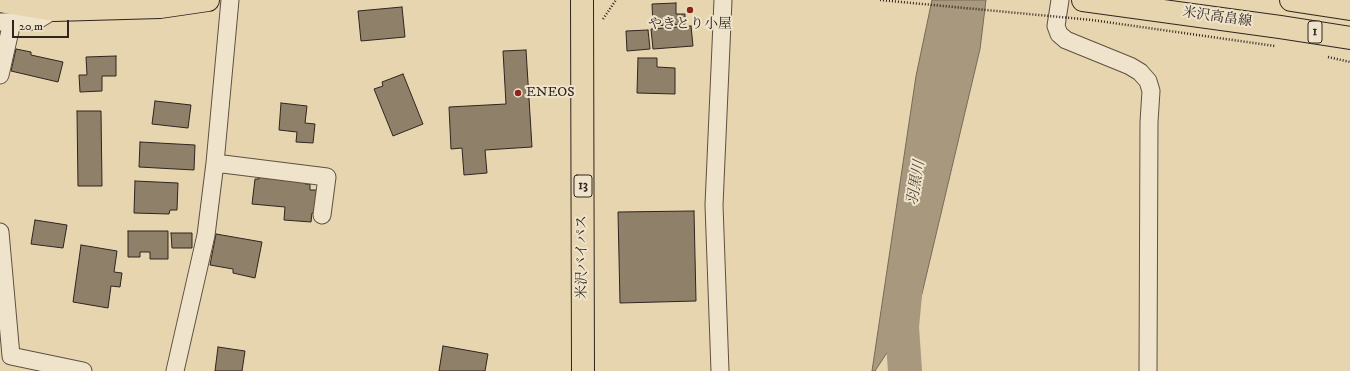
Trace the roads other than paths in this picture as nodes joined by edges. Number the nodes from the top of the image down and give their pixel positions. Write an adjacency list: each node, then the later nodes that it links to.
1 (208, 0): 9 (main road)
2 (230, 0): 15 (street)
3 (582, 0): 20 (main road, 米沢バイパス / 13)
4 (723, 0): 21 (street)
5 (1060, 0): 22 (street)
6 (1083, 0): 13 (main road, 米沢高畠線 / 1)
7 (1291, 0): 10 (main road, 1)
8 (0, 1): 11 (main road)
9 (98, 4): 11 (main road)
10 (1350, 9)
11 (54, 10): 12 (street)
12 (6, 22): 14 (street)
13 (1350, 38)
14 (0, 75)
15 (215, 163): 16 (street); 19 (street)
16 (322, 215)
17 (0, 232): 18 (street)
18 (83, 371)
19 (175, 371)
20 (583, 371)
21 (720, 371)
22 (1148, 371)

